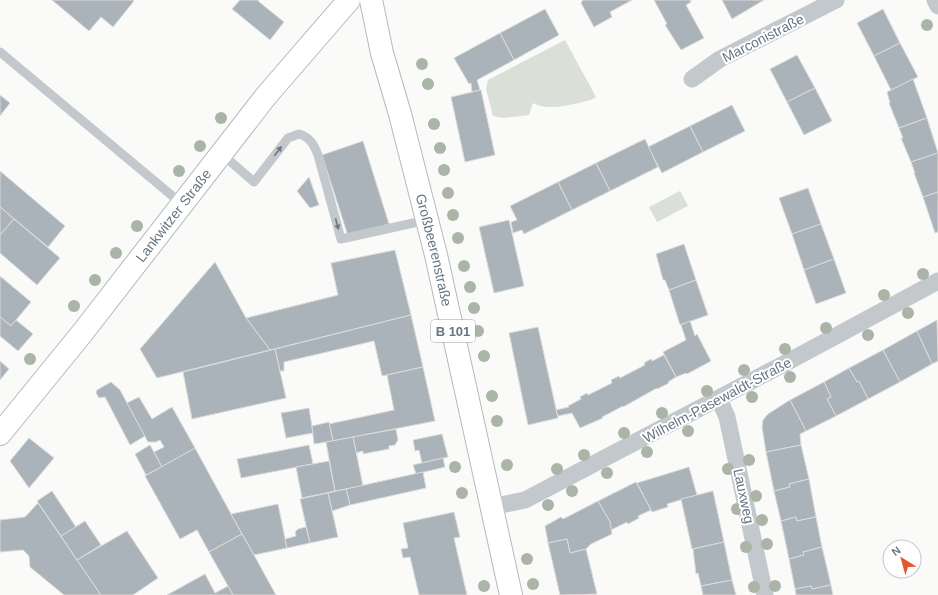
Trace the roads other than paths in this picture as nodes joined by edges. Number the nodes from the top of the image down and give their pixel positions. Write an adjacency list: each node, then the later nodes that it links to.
1 (349, 0): 8 (main road, Lankwitzer Straße)
2 (371, 0): 10 (main road, Großbeerenstraße / B 101)
3 (836, 0): 7 (street, Marconistraße)
4 (935, 0): 5 (street)
5 (938, 6)
6 (0, 52): 9 (lane)
7 (692, 79)
8 (222, 154): 9 (main road, Lankwitzer Straße); 10 (lane, one-way to 10)
9 (182, 204): 13 (main road, Lankwitzer Straße)
10 (427, 220): 14 (main road, Großbeerenstraße / B 101)
11 (938, 281): 12 (street, Wilhelm-Pasewaldt-Straße)
12 (719, 399): 14 (street, Wilhelm-Pasewaldt-Straße); 16 (street, Lauxweg)
13 (0, 434)
14 (491, 507): 15 (main road, Großbeerenstraße / B 101)
15 (511, 595)
16 (765, 595)

